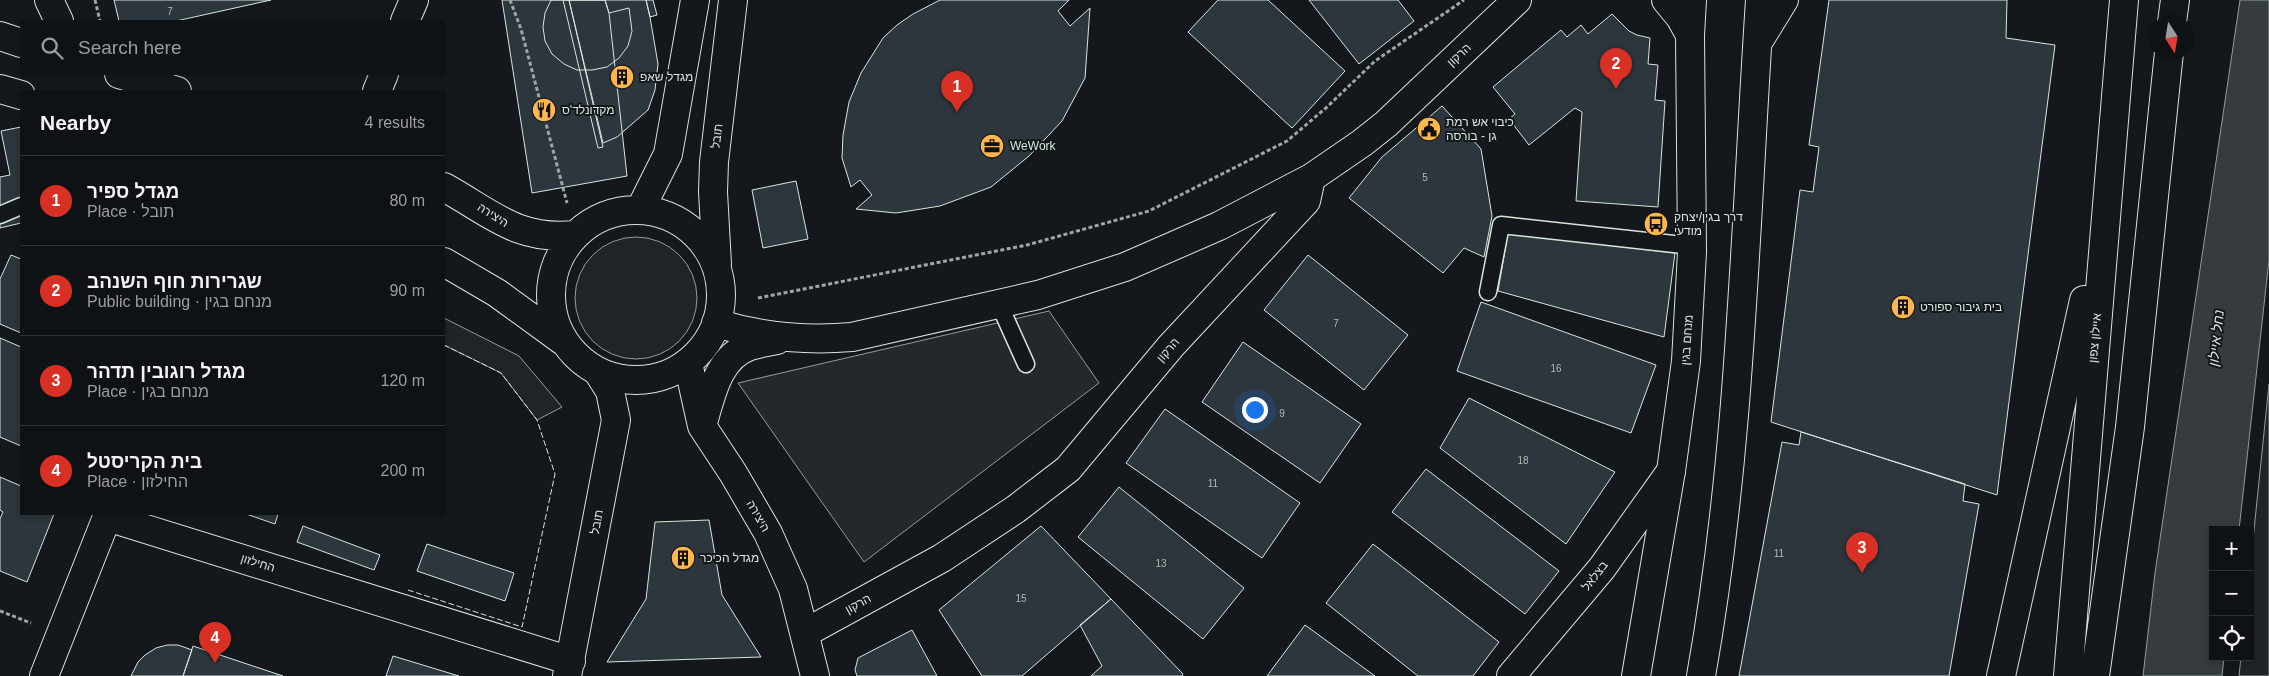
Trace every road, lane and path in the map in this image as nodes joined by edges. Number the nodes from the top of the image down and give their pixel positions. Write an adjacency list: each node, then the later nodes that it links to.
1 (49, 0): 16 (main road)
2 (94, 0): 17 (path)
3 (414, 0): 18 (main road)
4 (510, 0): 37 (path)
5 (695, 0): 35 (main road)
6 (733, 0): 40 (main road, תובל)
7 (1517, 0): 19 (main road, הרקון)
8 (1536, 0): 19 (main road, הרקון)
9 (1666, 0): 20 (main road)
10 (1692, 0): 20 (main road, מנחם בגין)
11 (1760, 0): 22 (main road)
12 (1784, 0): 22 (main road)
13 (2124, 0): 33 (main road, איילון צפון)
14 (2175, 0): 15 (main road)
15 (2173, 15)
16 (59, 20)
17 (100, 20)
18 (405, 20)
19 (1492, 24): 31 (main road, הרקון)
20 (1690, 35): 38 (main road, מנחם בגין)
21 (0, 36): 23 (main road)
22 (1758, 42): 57 (main road)
23 (20, 43)
24 (2168, 60): 60 (main road)
25 (122, 75): 28 (main road)
26 (384, 75): 29 (main road)
27 (0, 89): 30 (main road)
28 (174, 90)
29 (377, 90)
30 (20, 95)
31 (1311, 178): 42 (main road); 51 (main road, הרקון)
32 (445, 188): 37 (main road, היצירה)
33 (2106, 201): 58 (main road); 59 (main road, איילון צפון)
34 (20, 206): 36 (lane)
35 (640, 210): 37 (main road); 40 (main road)
36 (0, 216)
37 (575, 235): 45 (main road)
38 (1692, 246): 41 (lane); 50 (main road, מנחם בגין)
39 (445, 263): 45 (main road)
40 (718, 273): 43 (main road)
41 (1488, 292)
42 (999, 304): 44 (main road); 47 (lane)
43 (716, 323): 44 (main road); 46 (main road)
44 (785, 339): 49 (main road)
45 (563, 341): 48 (main road)
46 (688, 363): 48 (main road); 49 (main road, היצירה)
47 (1026, 364)
48 (598, 372): 52 (main road, תובל)
49 (702, 426): 51 (main road, היצירה)
50 (1670, 471): 55 (main road, בצלאל); 56 (main road, מנחם בגין)
51 (805, 633): 54 (main road, היצירה)
52 (569, 668): 53 (main road, החילזון)
53 (44, 676)
54 (815, 676)
55 (1512, 676)
56 (1636, 676)
57 (1701, 676)
58 (2001, 676)
59 (2068, 676)
60 (2096, 676)

